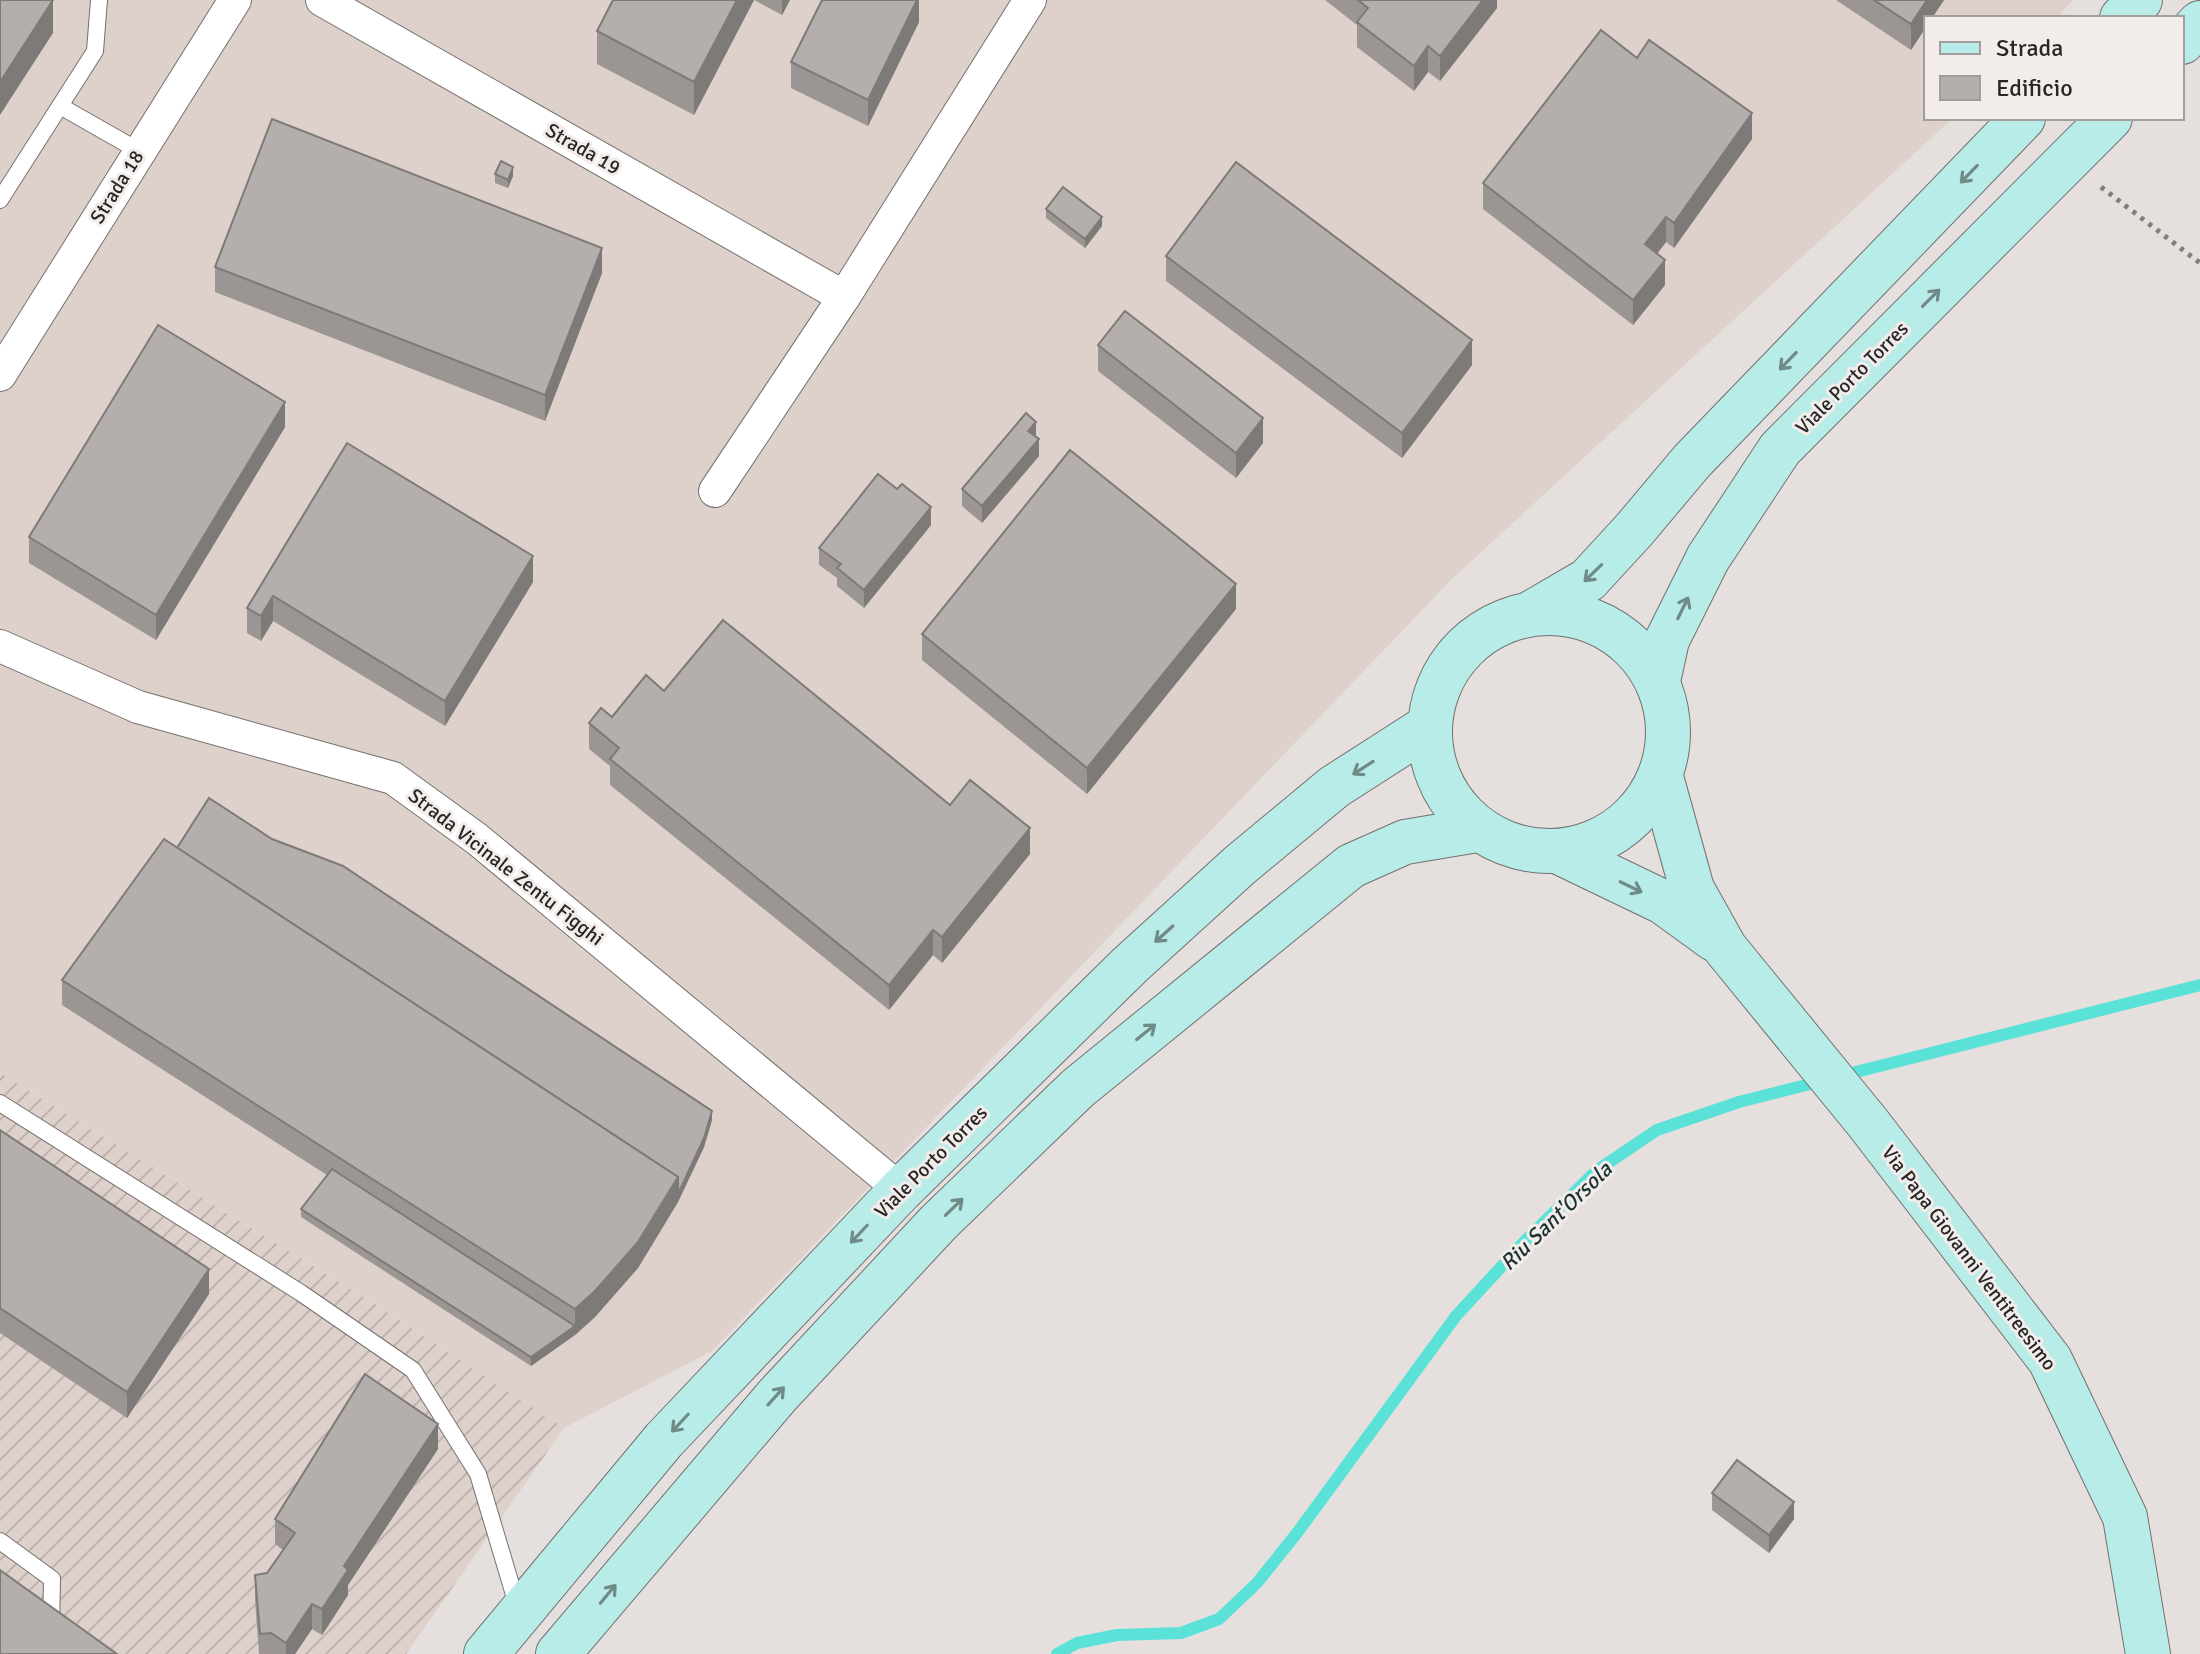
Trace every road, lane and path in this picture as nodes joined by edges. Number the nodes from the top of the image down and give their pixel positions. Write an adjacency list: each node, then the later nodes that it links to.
1 (99, 0): 9 (lane)
2 (235, 0): 12 (street, Strada 18)
3 (322, 0): 16 (street, Strada 19)
4 (1030, 0): 16 (street)
5 (2140, 0): 6 (main road)
6 (2124, 16)
7 (2200, 23): 8 (main road)
8 (2184, 40)
9 (60, 106): 12 (lane); 14 (lane)
10 (2021, 120): 19 (main road, one-way to 19)
11 (2108, 120): 13 (main road, Viale Porto Torres)
12 (139, 151): 17 (street, Strada 18)
13 (2068, 161): 15 (path); 21 (main road, Viale Porto Torres, one-way to 13)
14 (0, 200)
15 (2200, 263)
16 (844, 297): 18 (street)
17 (0, 375)
18 (715, 491)
19 (1533, 612): 21 (main road); 22 (main road)
20 (0, 646): 28 (street, Strada Vicinale Zentu Figghi)
21 (1658, 681): 23 (main road)
22 (1429, 726): 24 (main road); 28 (main road, Viale Porto Torres, one-way to 28)
23 (1661, 777): 25 (main road); 26 (main road, Via Papa Giovanni Ventitreesimo)
24 (1477, 830): 25 (main road); 33 (main road, one-way to 24)
25 (1561, 853): 26 (main road, Via Papa Giovanni Ventitreesimo, one-way to 26)
26 (1725, 948): 34 (main road, Via Papa Giovanni Ventitreesimo)
27 (0, 1103): 30 (lane)
28 (901, 1190): 30 (main road, Viale Porto Torres, one-way to 30)
29 (0, 1541): 31 (lane)
30 (520, 1613): 32 (main road, Viale Porto Torres)
31 (51, 1640)
32 (486, 1654)
33 (558, 1654)
34 (2148, 1654)

